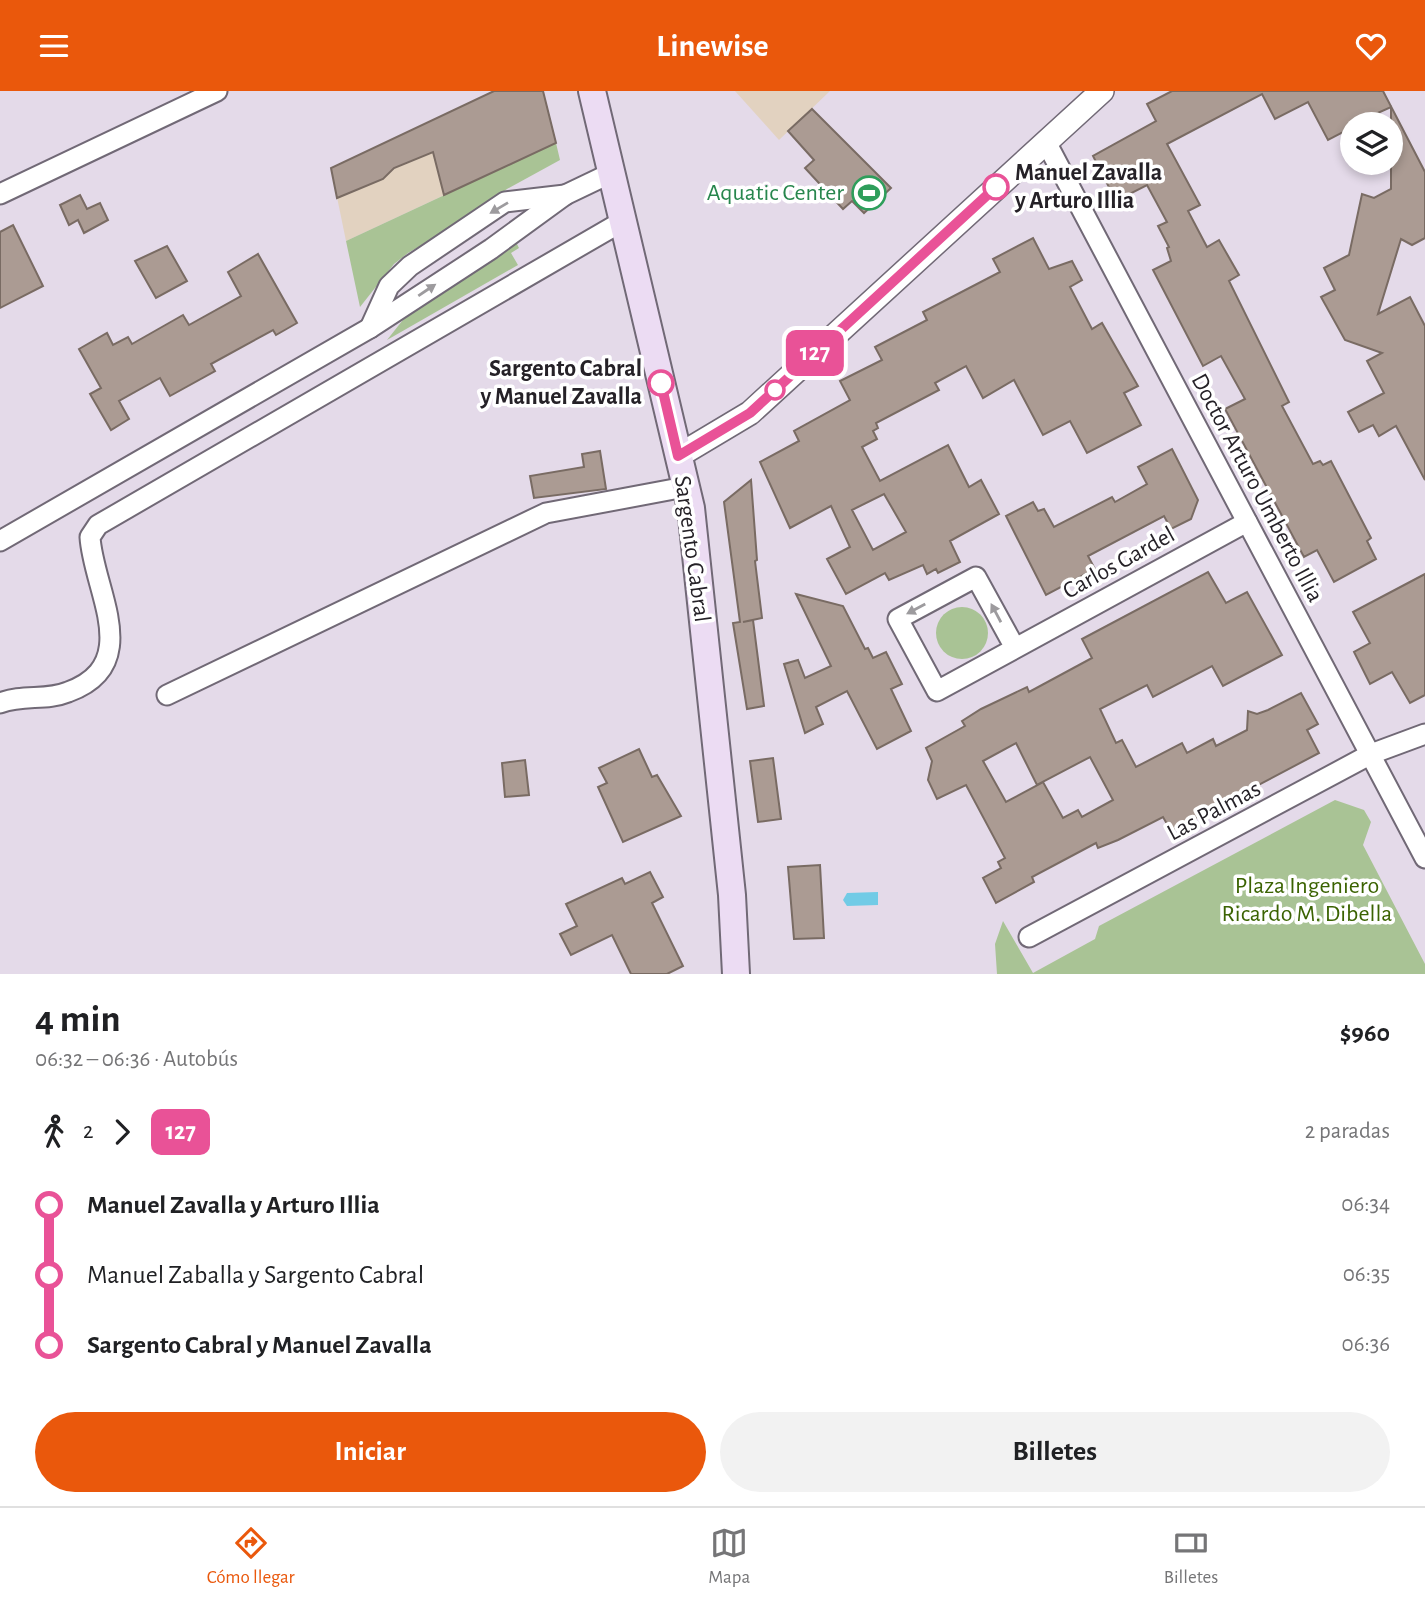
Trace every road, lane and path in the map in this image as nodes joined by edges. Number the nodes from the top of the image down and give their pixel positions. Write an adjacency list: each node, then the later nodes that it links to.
1 (217, 91): 6 (street)
2 (592, 91): 5 (main road, Sargento Cabral)
3 (1102, 91): 4 (street)
4 (1046, 142): 10 (street); 12 (street, Doctor Arturo Umberto Illia)
5 (611, 173): 7 (street); 8 (main road, Sargento Cabral)
6 (0, 194)
7 (565, 195): 9 (street, one-way to 7); 9 (street, one-way to 9)
8 (623, 221): 10 (main road, Sargento Cabral); 16 (street)
9 (370, 328): 13 (street)
10 (678, 456): 11 (main road, Sargento Cabral)
11 (685, 487): 15 (street); 21 (main road, Sargento Cabral)
12 (1247, 522): 14 (street, Carlos Gardel); 18 (street, Doctor Arturo Umberto Illia)
13 (0, 541)
14 (1015, 648): 14 (street, Carlos Gardel, one-way to 14)
15 (167, 695)
16 (0, 703)
17 (1425, 734): 18 (street, Las Palmas)
18 (1371, 754): 19 (street, Doctor Arturo Umberto Illia); 20 (street, Las Palmas)
19 (1425, 857)
20 (1028, 937)
21 (736, 974)

